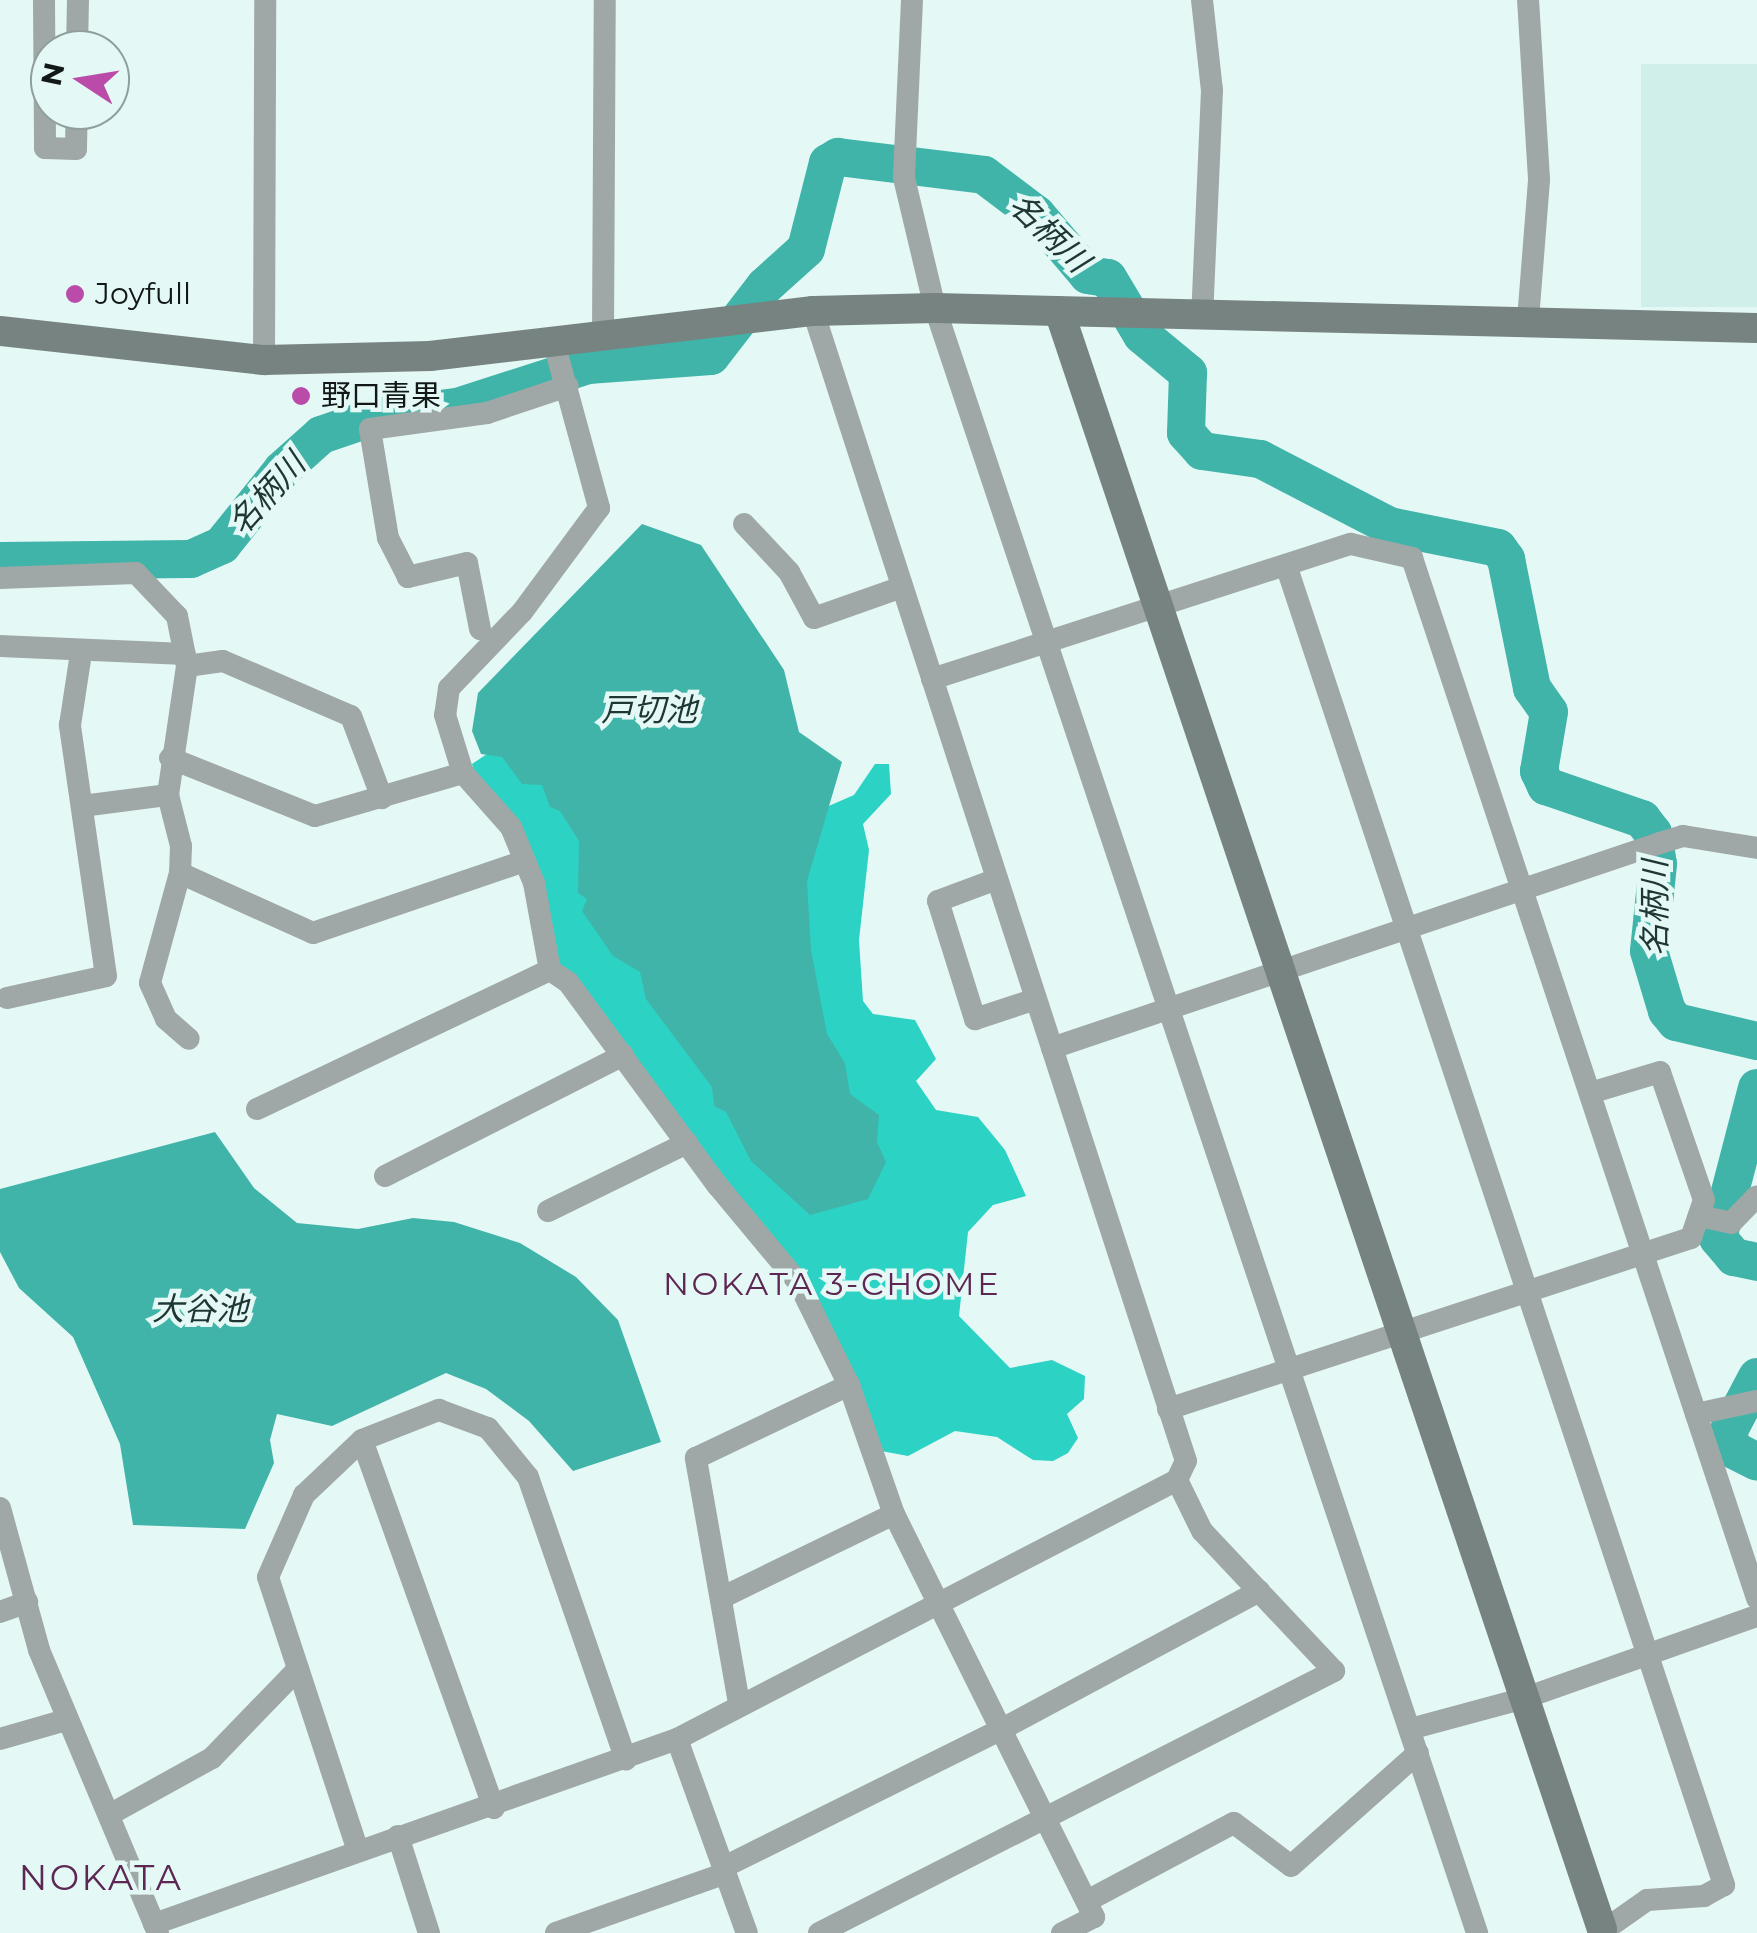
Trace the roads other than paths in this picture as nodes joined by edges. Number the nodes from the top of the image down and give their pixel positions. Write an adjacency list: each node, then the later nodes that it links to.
1 (44, 0): 8 (street)
2 (78, 0): 9 (street)
3 (265, 0): 20 (street)
4 (605, 0): 19 (street)
5 (912, 0): 12 (street)
6 (1202, 0): 15 (street)
7 (1528, 0): 16 (street)
8 (44, 30)
9 (77, 30)
10 (44, 130): 11 (street)
11 (76, 130)
12 (935, 308): 13 (street); 14 (street); 28 (street)
13 (813, 311): 19 (street); 25 (street)
14 (1059, 311): 15 (street); 26 (street)
15 (1192, 315): 16 (street)
16 (1528, 320): 17 (street)
17 (1757, 328)
18 (0, 331): 20 (street)
19 (602, 336): 21 (street)
20 (264, 360): 21 (street)
21 (561, 365): 27 (street); 34 (street)
22 (744, 524): 25 (street)
23 (1286, 565): 26 (street); 42 (street); 43 (street)
24 (0, 578): 31 (street)
25 (902, 586): 32 (street)
26 (1162, 608): 28 (street); 45 (street)
27 (480, 629)
28 (1048, 643): 32 (street); 48 (street)
29 (0, 646): 30 (street)
30 (81, 652): 31 (street); 37 (street)
31 (186, 660): 33 (street); 36 (street)
32 (932, 679): 41 (street)
33 (170, 758): 35 (street); 36 (street)
34 (463, 774): 36 (street); 39 (street)
35 (168, 794): 37 (street); 40 (street)
36 (382, 798)
37 (82, 806): 46 (street)
38 (1757, 848): 42 (street)
39 (522, 862): 40 (street); 44 (street)
40 (180, 873): 49 (street)
41 (997, 880): 47 (street); 47 (street)
42 (1522, 890): 43 (street); 52 (street)
43 (1406, 926): 45 (street); 60 (street)
44 (550, 970): 51 (street); 53 (street)
45 (1282, 970): 48 (street); 61 (street)
46 (8, 998)
47 (1036, 999): 50 (street)
48 (1169, 1005): 50 (street); 62 (street)
49 (190, 1040)
50 (1052, 1048): 65 (street)
51 (623, 1054): 54 (street); 55 (street)
52 (1590, 1093): 58 (street); 59 (street)
53 (256, 1109)
54 (687, 1143): 57 (street); 63 (street)
55 (385, 1176)
56 (1757, 1196): 58 (street)
57 (548, 1211)
58 (1698, 1216): 59 (street)
59 (1642, 1253): 60 (street); 66 (street)
60 (1527, 1292): 61 (street); 78 (street)
61 (1401, 1330): 62 (street); 80 (street)
62 (1290, 1369): 65 (street); 84 (street)
63 (849, 1386): 70 (street); 72 (street)
64 (1746, 1403): 66 (street)
65 (1168, 1409): 68 (street)
66 (1696, 1414): 73 (street)
67 (362, 1440): 79 (street); 88 (street); 89 (street)
68 (1177, 1480): 71 (street); 75 (street)
69 (0, 1508): 74 (street)
70 (894, 1514): 72 (street); 75 (street)
71 (1259, 1591): 83 (street); 91 (street)
72 (721, 1598): 81 (street)
73 (1757, 1598)
74 (27, 1602): 76 (street); 82 (street)
75 (938, 1609): 81 (street); 83 (street)
76 (0, 1612)
77 (1757, 1616): 78 (street)
78 (1646, 1651): 80 (street); 97 (street)
79 (298, 1669): 90 (street); 93 (street)
80 (1525, 1698): 84 (street); 97 (street)
81 (740, 1704): 86 (street)
82 (66, 1720): 85 (street); 90 (street)
83 (1002, 1729): 91 (street); 94 (street)
84 (1410, 1729): 87 (street)
85 (0, 1739)
86 (677, 1739): 88 (street); 94 (street)
87 (1418, 1752): 95 (street); 103 (street)
88 (626, 1760): 89 (street)
89 (494, 1808): 92 (street)
90 (109, 1815): 96 (street)
91 (1047, 1822): 95 (street); 101 (street)
92 (398, 1836): 93 (street); 98 (street)
93 (358, 1850): 96 (street)
94 (725, 1870): 99 (street); 100 (street)
95 (1087, 1901): 102 (street)
96 (156, 1928)
97 (1601, 1931)
98 (429, 1933)
99 (556, 1933)
100 (747, 1933)
101 (818, 1933)
102 (1062, 1933)
103 (1477, 1933)

